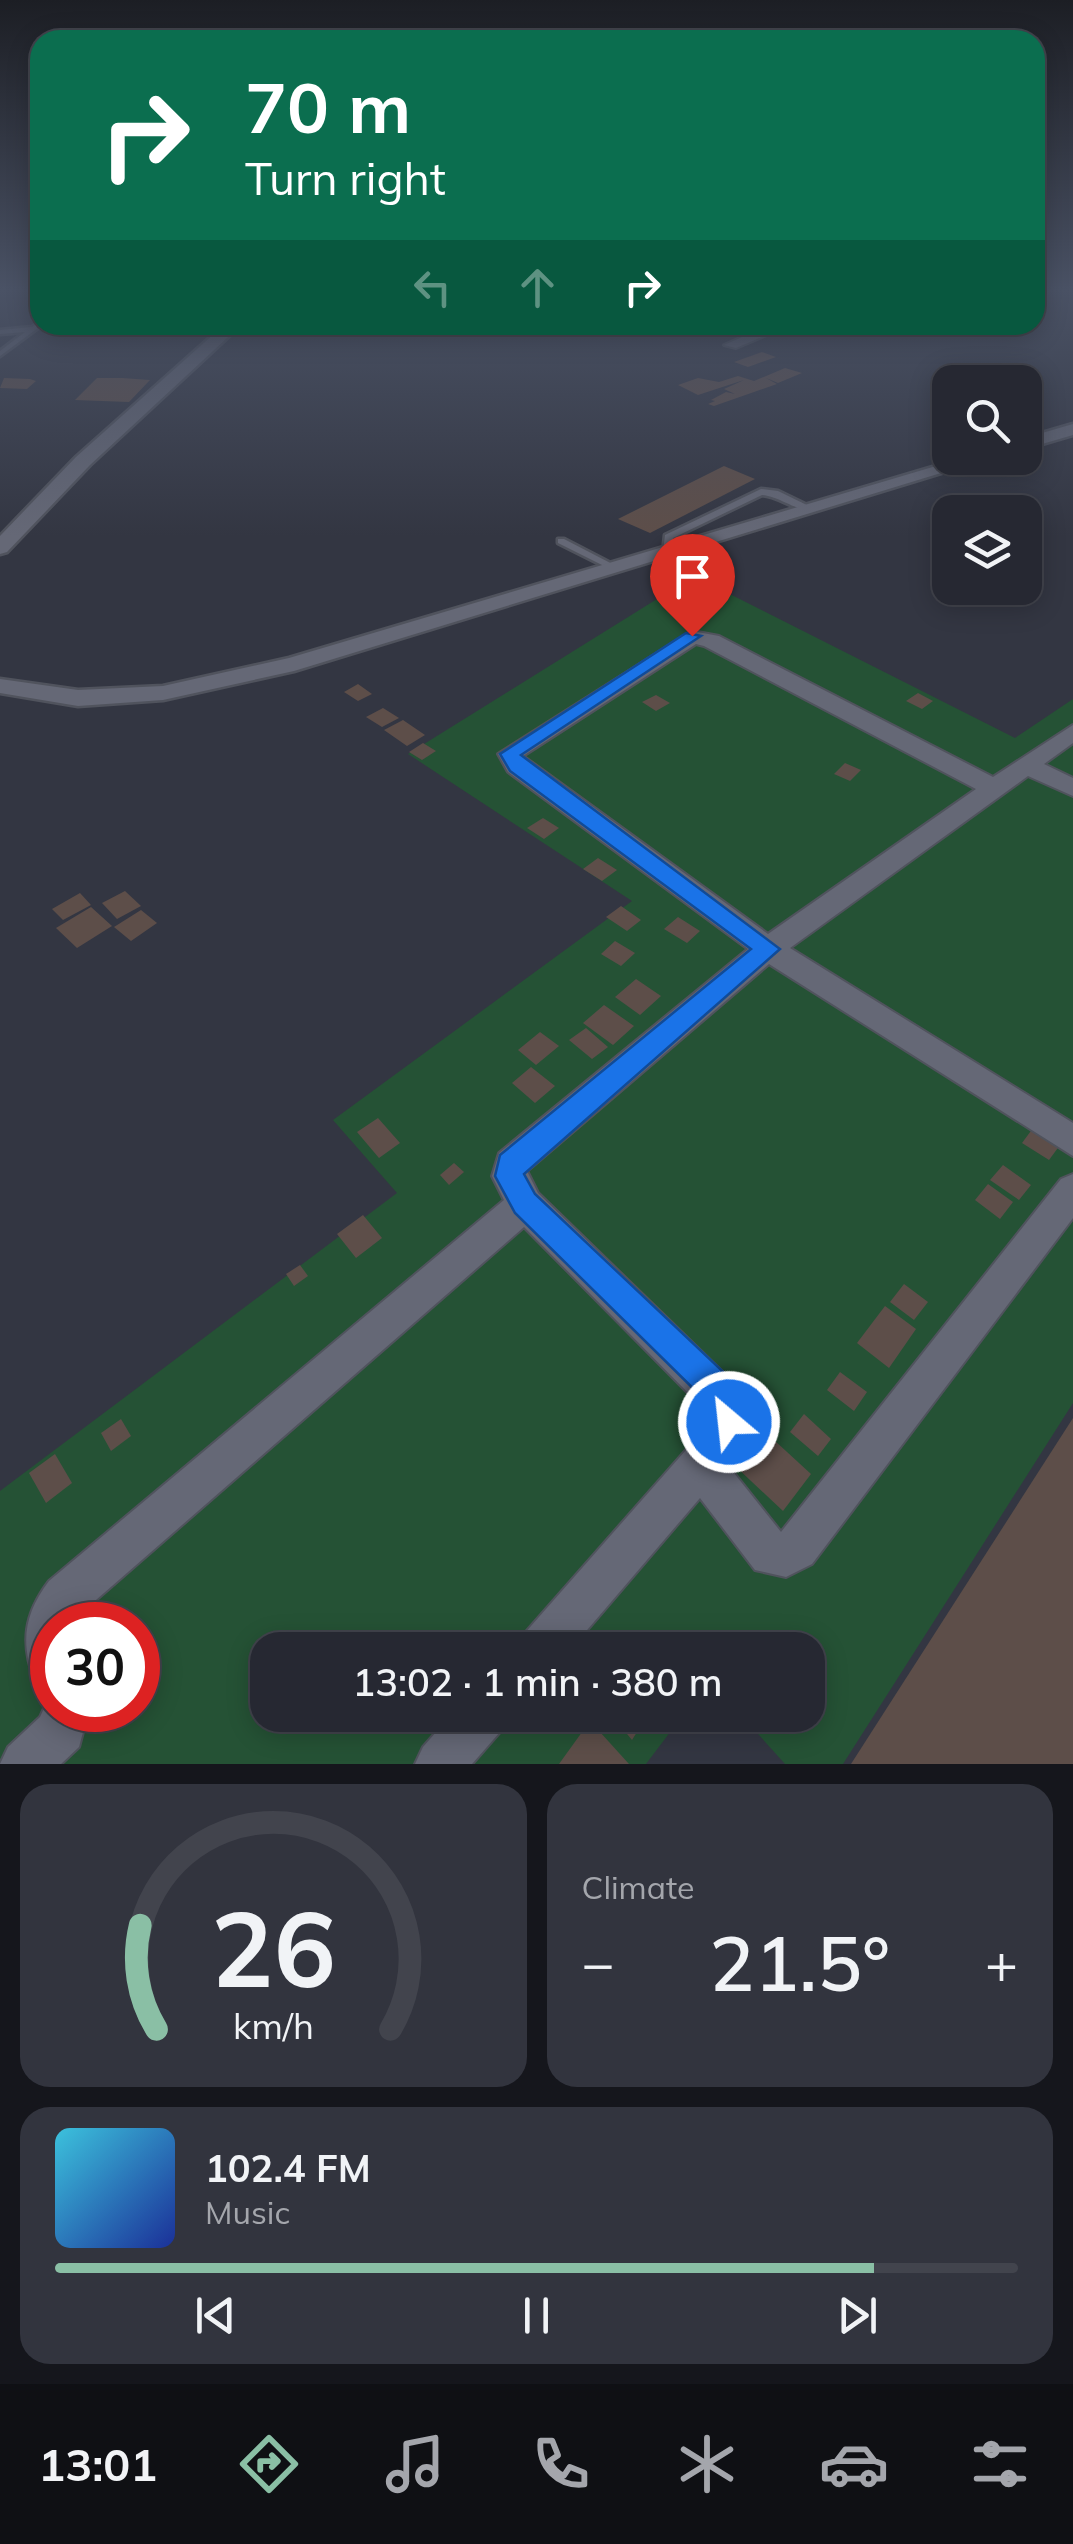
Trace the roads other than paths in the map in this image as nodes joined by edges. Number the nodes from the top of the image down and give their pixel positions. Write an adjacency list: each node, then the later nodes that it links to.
1 (182, 371): 6 (street)
2 (1073, 430): 3 (street)
3 (1042, 439)
4 (932, 473): 7 (street)
5 (562, 540): 7 (lane)
6 (0, 548)
7 (615, 568): 8 (street)
8 (0, 686)
9 (1073, 732): 10 (street)
10 (1027, 766): 11 (street); 12 (street)
11 (994, 788): 13 (street); 13 (street)
12 (1073, 788)
13 (768, 949): 14 (street); 16 (street)
14 (1073, 1141)
15 (1073, 1190): 17 (street)
16 (525, 1204): 17 (street); 18 (street)
17 (701, 1465): 19 (street)
18 (62, 1602)
19 (556, 1632)
20 (60, 1732): 22 (street)
21 (468, 1732): 23 (street)
22 (25, 1764)
23 (440, 1764)

